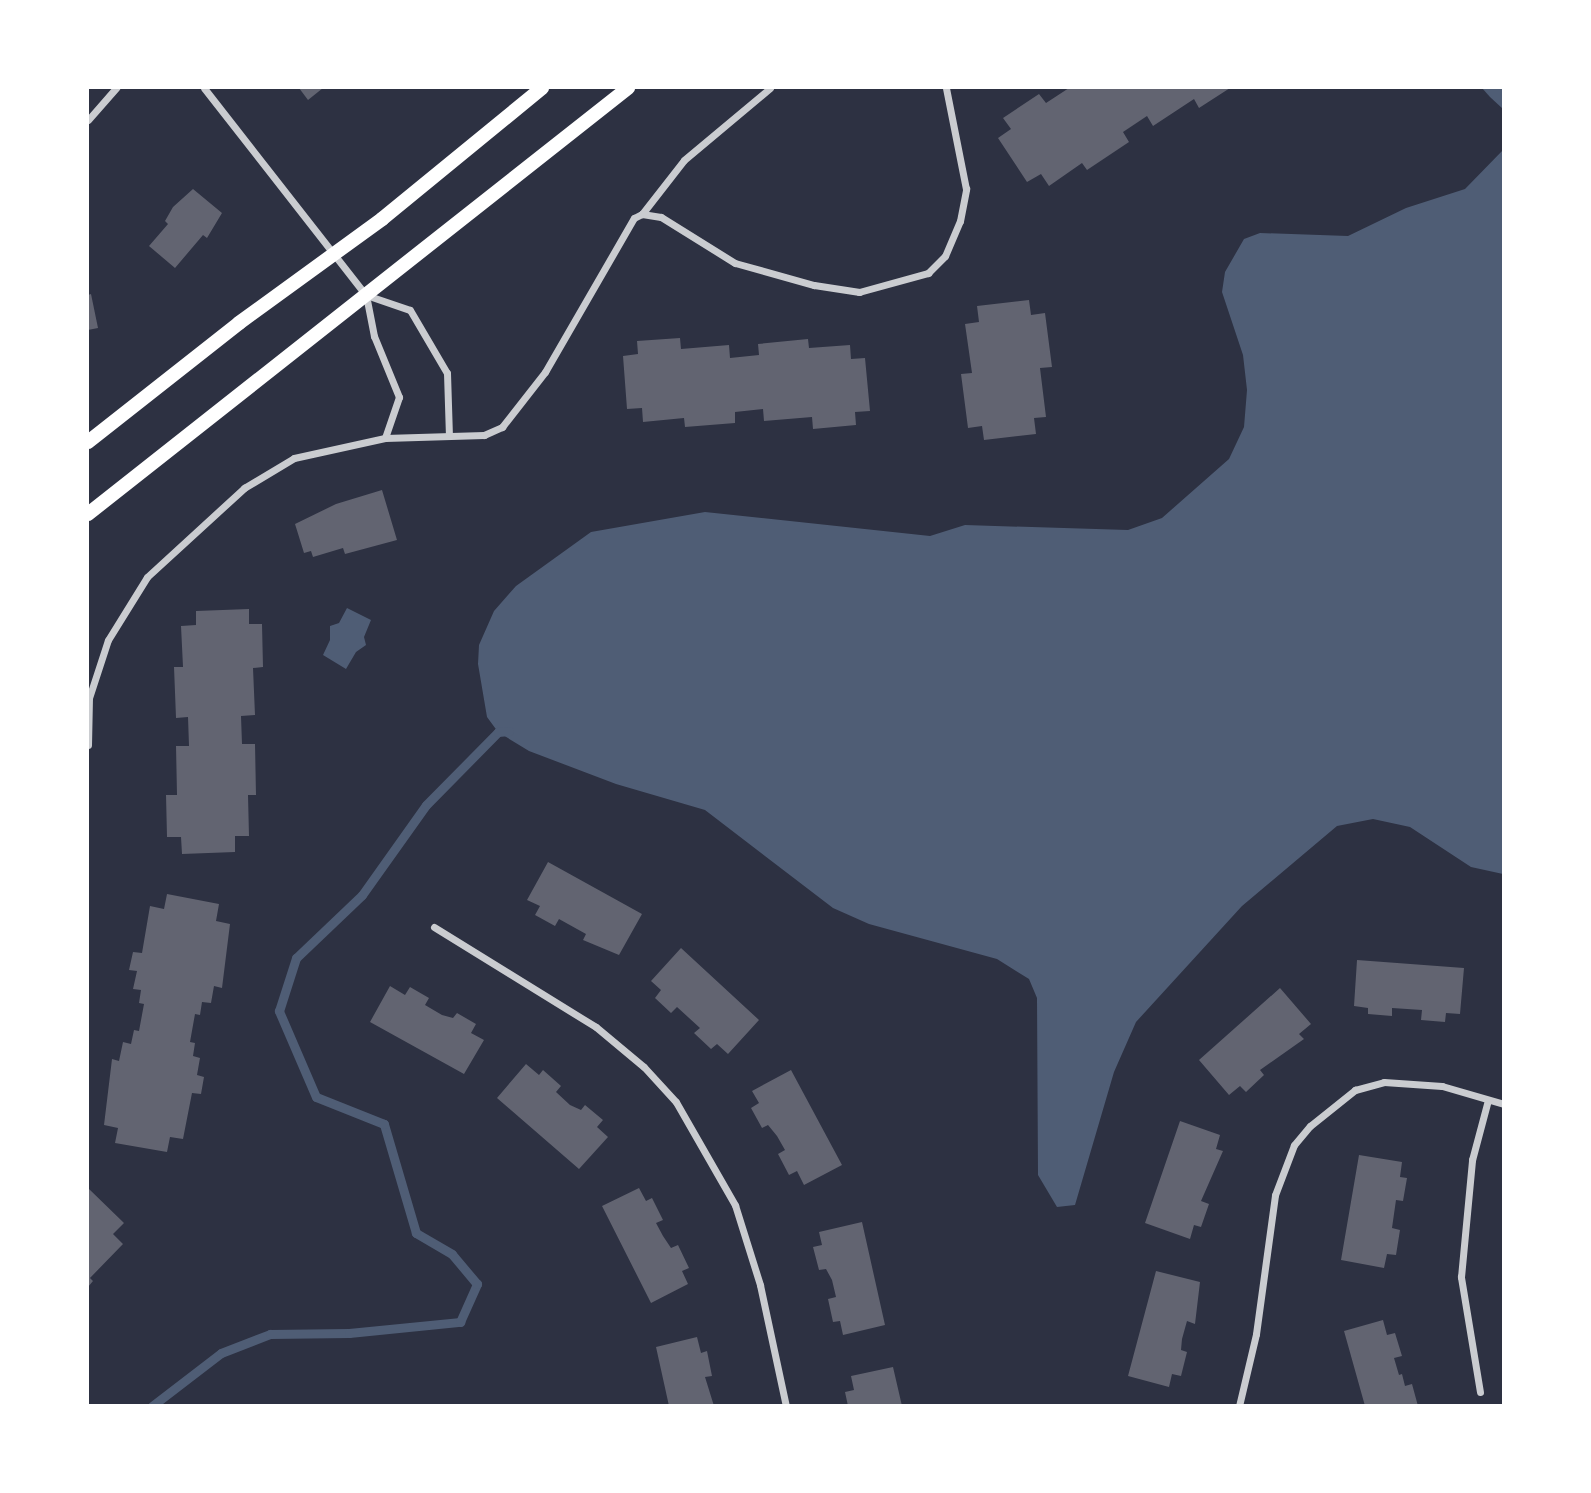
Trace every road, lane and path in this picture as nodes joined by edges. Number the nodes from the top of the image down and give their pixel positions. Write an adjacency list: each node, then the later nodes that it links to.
1 (116, 88): 7 (street)
2 (204, 88): 9 (street)
3 (542, 88): 9 (main road)
4 (628, 88): 10 (main road)
5 (770, 88): 8 (street)
6 (946, 88): 8 (street)
7 (88, 120)
8 (642, 214): 11 (street)
9 (334, 253): 10 (street); 13 (main road)
10 (366, 295): 11 (street); 12 (street); 14 (main road)
11 (449, 436): 12 (street)
12 (385, 438): 15 (street)
13 (88, 442)
14 (88, 514)
15 (88, 745)
16 (434, 928): 20 (street)
17 (1488, 1100): 18 (street); 19 (street); 21 (street)
18 (1503, 1104)
19 (1480, 1392)
20 (786, 1405)
21 (1239, 1405)

